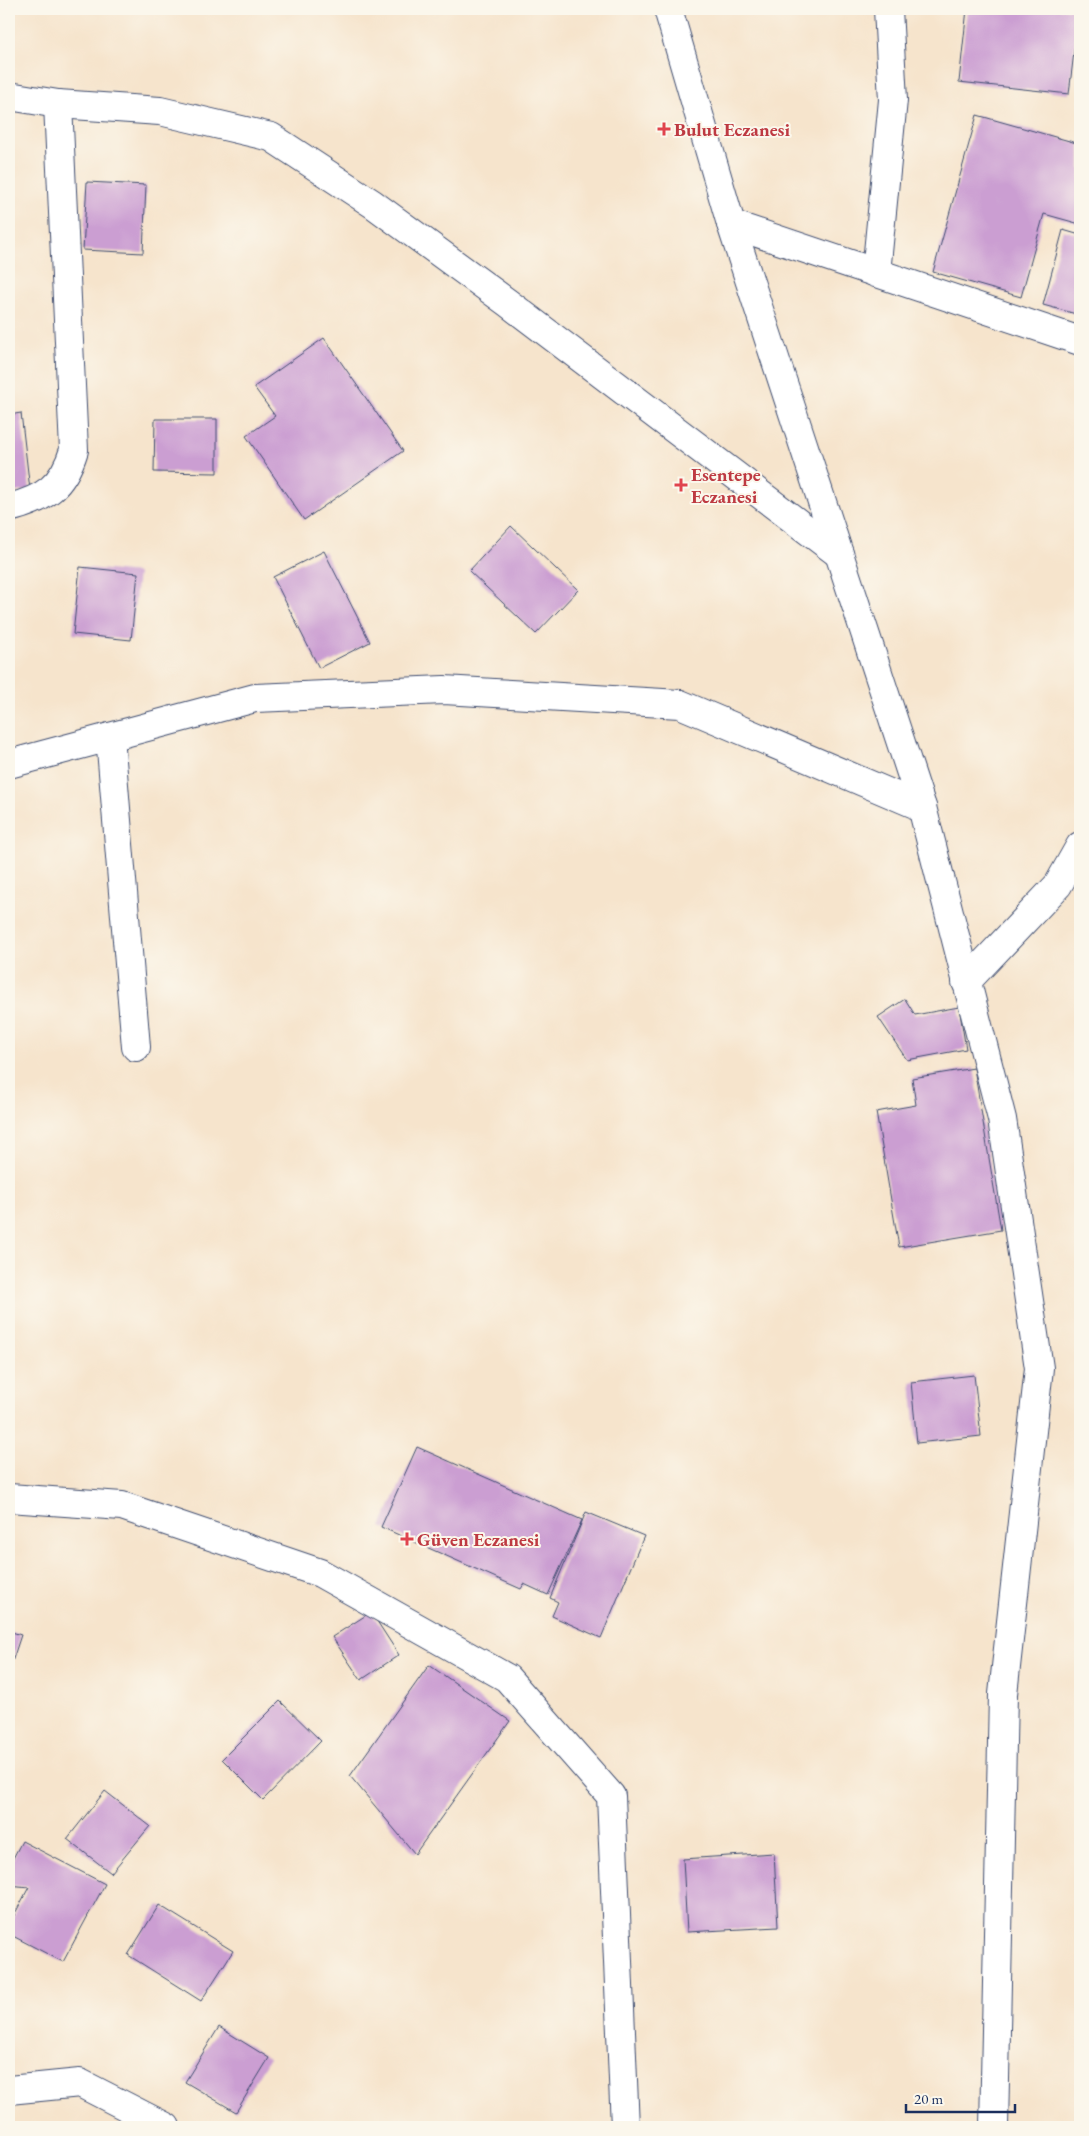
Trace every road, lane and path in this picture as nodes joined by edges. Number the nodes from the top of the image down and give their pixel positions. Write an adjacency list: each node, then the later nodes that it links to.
1 (668, 9): 5 (street)
2 (888, 9): 6 (street)
3 (9, 96): 4 (street)
4 (58, 104): 8 (street); 9 (street)
5 (731, 224): 6 (street); 9 (street)
6 (876, 273): 7 (street)
7 (1080, 342)
8 (9, 508)
9 (839, 554): 12 (street)
10 (110, 737): 11 (street); 12 (street); 15 (street)
11 (9, 764)
12 (922, 808): 14 (street)
13 (1080, 846): 14 (street)
14 (966, 982): 20 (street)
15 (136, 1047)
16 (9, 1498): 19 (street)
17 (9, 2090): 18 (street)
18 (166, 2127)
19 (625, 2127)
20 (994, 2127)

